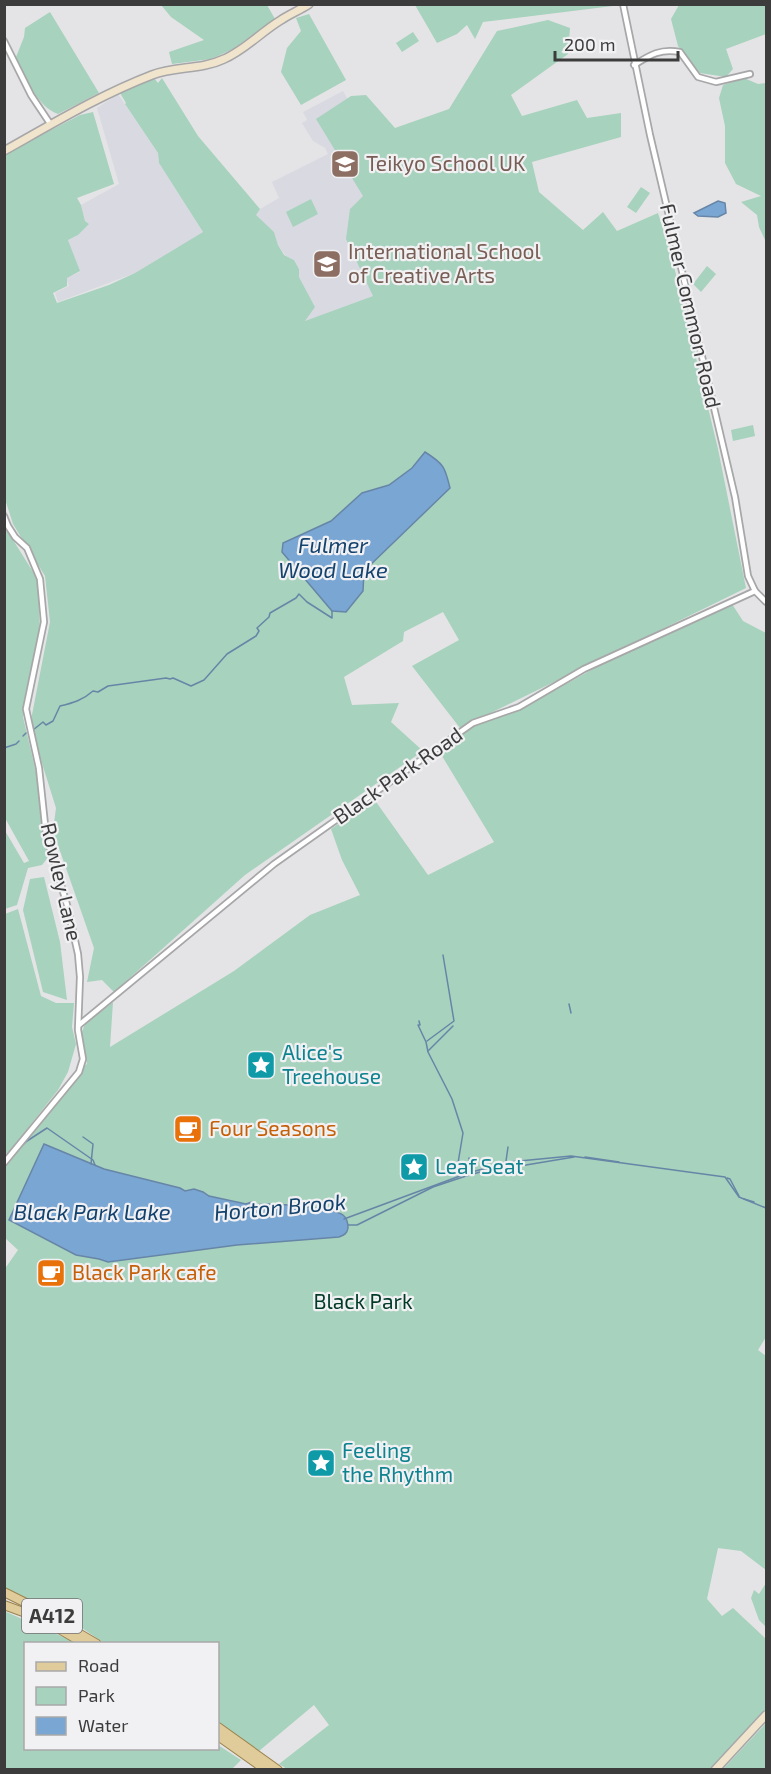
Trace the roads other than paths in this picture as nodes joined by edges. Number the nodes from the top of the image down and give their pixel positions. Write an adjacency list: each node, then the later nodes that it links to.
1 (309, 4): 6 (street)
2 (623, 4): 4 (street, Fulmer Common Road)
3 (4, 40): 6 (street)
4 (634, 65): 5 (street); 9 (street, Fulmer Common Road)
5 (750, 74)
6 (51, 125): 7 (street)
7 (4, 151)
8 (4, 516): 11 (street, Rowley Lane)
9 (755, 591): 10 (street, Fulmer Common Road); 11 (street, Black Park Road)
10 (766, 602)
11 (79, 1025): 12 (street, Rowley Lane)
12 (4, 1163)
13 (4, 1592): 16 (main road, A412)
14 (4, 1605): 15 (main road, A412)
15 (82, 1642)
16 (94, 1642)
17 (766, 1715): 22 (street)
18 (219, 1728): 21 (main road)
19 (219, 1737): 20 (main road)
20 (266, 1770)
21 (279, 1770)
22 (715, 1770)

